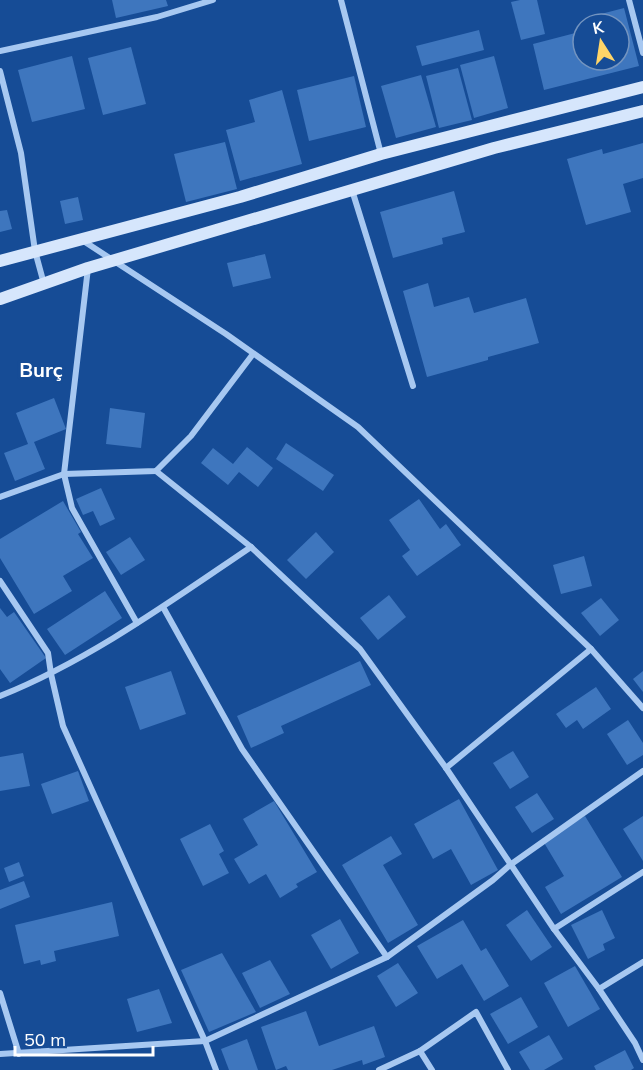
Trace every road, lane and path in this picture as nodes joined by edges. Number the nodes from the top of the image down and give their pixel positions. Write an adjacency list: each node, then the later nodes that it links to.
1 (213, 0): 4 (street)
2 (341, 0): 9 (street)
3 (630, 0): 5 (street)
4 (0, 51)
5 (643, 53)
6 (0, 71): 12 (street)
7 (643, 87): 9 (main road)
8 (643, 111): 10 (main road)
9 (381, 154): 11 (main road)
10 (352, 190): 13 (main road); 19 (street)
11 (81, 240): 12 (main road); 13 (street)
12 (35, 251): 14 (main road); 16 (street)
13 (113, 260): 15 (main road); 18 (street)
14 (0, 261)
15 (88, 268): 16 (main road); 21 (street)
16 (44, 284): 17 (main road)
17 (0, 299)
18 (253, 354): 20 (street); 27 (street)
19 (413, 386)
20 (156, 471): 21 (street); 23 (street)
21 (64, 474): 22 (street); 26 (street)
22 (0, 497)
23 (251, 547): 25 (street); 31 (street)
24 (0, 581): 28 (street)
25 (163, 607): 26 (street); 36 (street)
26 (137, 623): 28 (street)
27 (591, 649): 30 (street); 31 (street)
28 (51, 674): 29 (street); 40 (street)
29 (0, 696)
30 (643, 708)
31 (446, 768): 33 (street)
32 (643, 771): 33 (street)
33 (510, 865): 35 (street); 36 (street)
34 (643, 872): 35 (street)
35 (554, 929): 38 (street)
36 (387, 957): 40 (street)
37 (643, 962): 38 (street)
38 (599, 989): 44 (street)
39 (0, 993): 43 (street)
40 (205, 1041): 43 (street); 45 (street)
41 (420, 1051): 46 (street); 47 (street); 48 (street)
42 (0, 1054): 43 (street)
43 (19, 1054)
44 (643, 1060)
45 (216, 1070)
46 (379, 1070)
47 (432, 1070)
48 (508, 1070)

